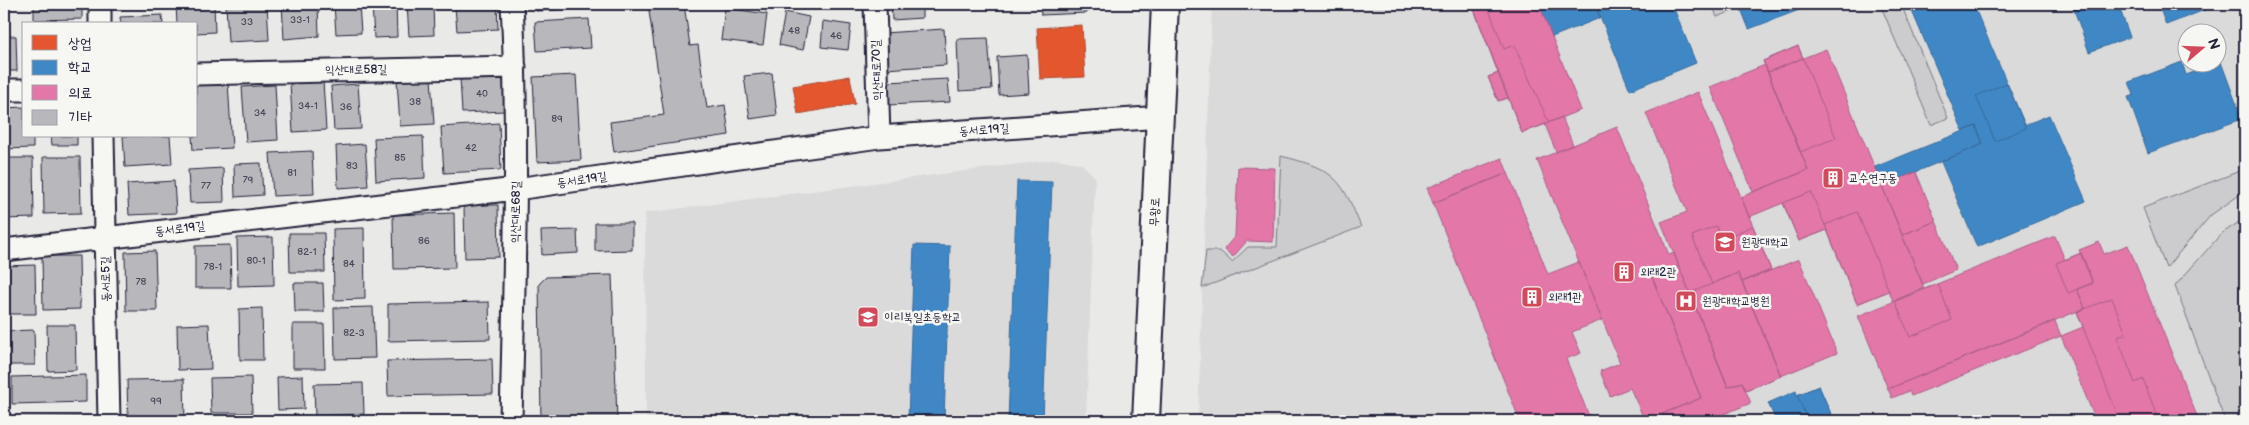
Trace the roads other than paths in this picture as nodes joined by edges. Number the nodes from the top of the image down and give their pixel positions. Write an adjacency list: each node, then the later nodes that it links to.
1 (100, 4): 5 (street)
2 (512, 4): 6 (street, 익산대로68길)
3 (875, 4): 11 (street, 익산대로70길)
4 (1165, 4): 10 (street, 무왕로)
5 (100, 22)
6 (515, 67): 7 (street, 익산대로58길); 13 (street, 익산대로68길)
7 (198, 74)
8 (4, 90): 9 (street)
9 (22, 90)
10 (1161, 117): 11 (street, 동서로19길); 18 (street, 무왕로)
11 (879, 137): 13 (street, 동서로19길)
12 (103, 138): 14 (street, 동서로5길)
13 (516, 189): 14 (street, 동서로19길); 17 (street, 익산대로68길)
14 (105, 238): 15 (street, 동서로19길); 16 (street, 동서로5길)
15 (4, 250)
16 (109, 421)
17 (511, 421)
18 (1146, 421)

